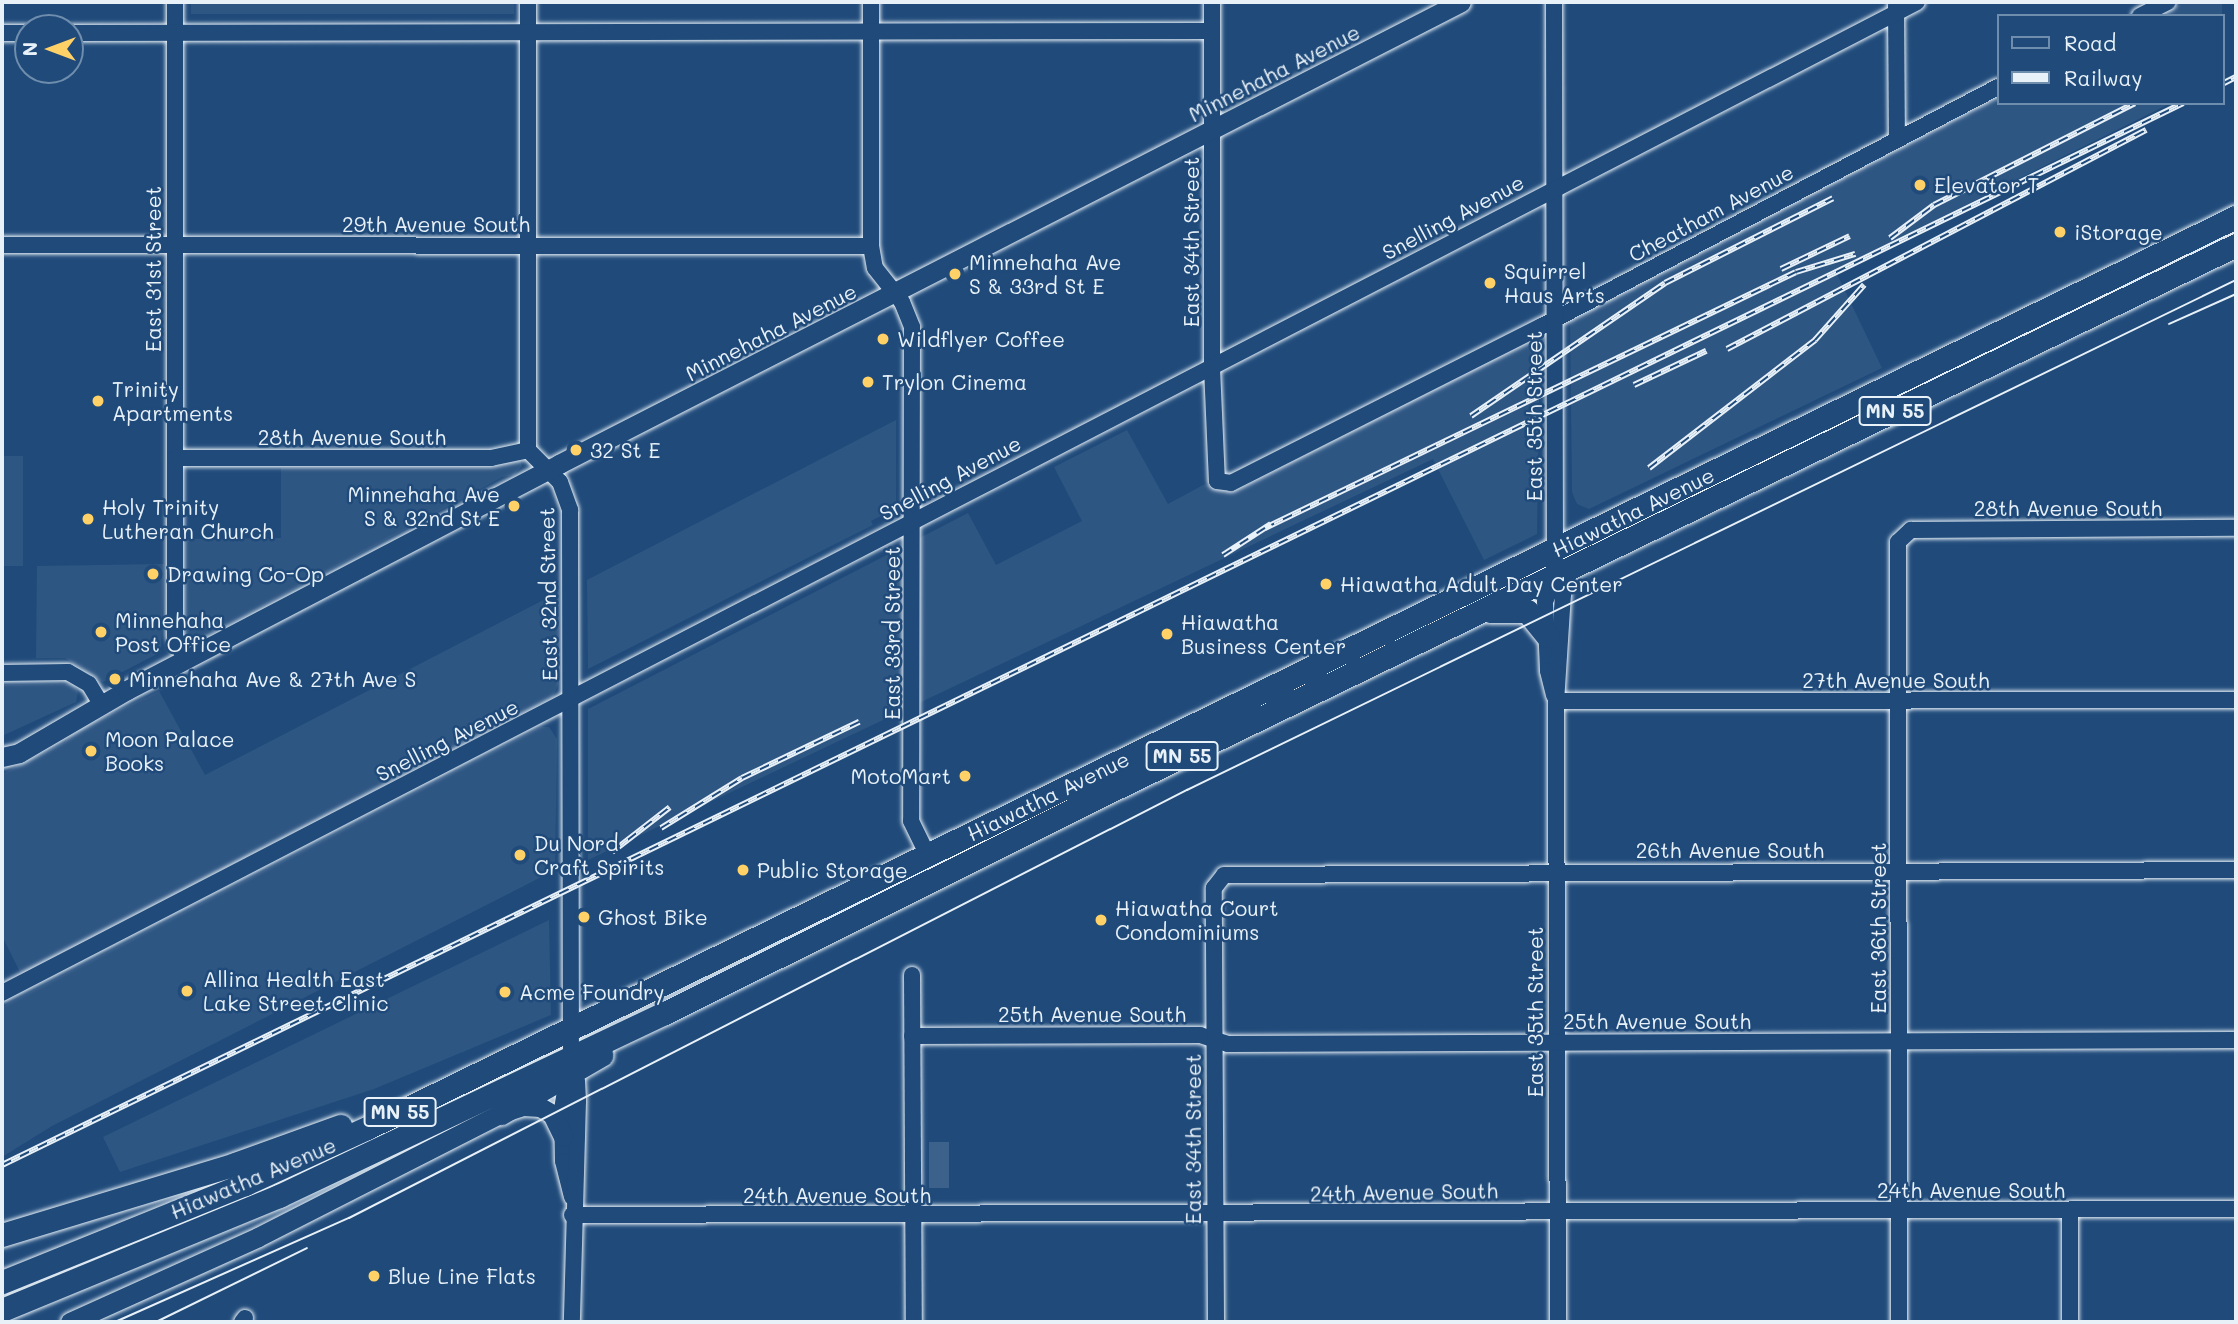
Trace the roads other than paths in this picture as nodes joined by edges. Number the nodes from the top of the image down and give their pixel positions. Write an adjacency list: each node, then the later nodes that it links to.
1 (175, 2): 15 (street, East 31st Street)
2 (528, 2): 11 (street)
3 (871, 2): 13 (street, East 33rd Street)
4 (1212, 2): 12 (street, East 34th Street)
5 (1461, 2): 17 (main road, Minnehaha Avenue)
6 (1554, 2): 19 (street, East 35th Street)
7 (1917, 2): 9 (street, Snelling Avenue)
8 (2168, 2): 10 (street)
9 (1896, 7): 18 (street); 19 (street, Snelling Avenue)
10 (2144, 14)
11 (528, 29): 13 (street); 15 (street); 22 (street)
12 (1212, 30): 13 (street); 17 (street, East 34th Street)
13 (871, 31): 25 (street, East 33rd Street)
14 (84, 33): 15 (street)
15 (175, 33): 21 (street, East 31st Street)
16 (1996, 88): 18 (street, Cheatham Avenue)
17 (1212, 131): 26 (main road, Minnehaha Avenue); 28 (street, East 34th Street)
18 (1897, 139): 27 (street, Cheatham Avenue)
19 (1556, 187): 27 (street, East 35th Street); 28 (street, Snelling Avenue)
20 (2236, 217): 36 (highway, Hiawatha Avenue / MN 55)
21 (176, 244): 22 (street, 29th Avenue South); 23 (street, 29th Avenue South); 30 (street, East 31st Street)
22 (528, 244): 25 (street, 29th Avenue South); 29 (street)
23 (2, 245)
24 (2236, 245): 37 (highway, Hiawatha Avenue / MN 55)
25 (871, 246): 26 (street, East 33rd Street)
26 (895, 296): 31 (main road, Minnehaha Avenue); 33 (street, East 33rd Street)
27 (1556, 318): 32 (street, Cheatham Avenue); 36 (street, East 35th Street)
28 (1212, 368): 32 (street, East 34th Street); 33 (street, Snelling Avenue)
29 (528, 450): 30 (street, 28th Avenue South); 31 (street, East 32nd Street)
30 (175, 458): 40 (street, East 31st Street)
31 (548, 471): 40 (main road, Minnehaha Avenue); 42 (street, East 32nd Street)
32 (1217, 481)
33 (913, 520): 42 (street, Snelling Avenue); 49 (street, East 33rd Street)
34 (2236, 528): 35 (street, 28th Avenue South)
35 (1900, 535): 45 (street, East 36th Street)
36 (1555, 551): 37 (street, East 35th Street); 49 (highway, Hiawatha Avenue / MN 55)
37 (1555, 578): 38 (highway, Hiawatha Avenue / MN 55); 39 (street, East 35th Street); 44 (street, East 35th Street)
38 (1478, 613): 39 (highway); 62 (highway, Hiawatha Avenue / MN 55)
39 (1547, 636): 44 (street, East 35th Street)
40 (185, 661): 46 (main road, Minnehaha Avenue)
41 (2, 673): 46 (street)
42 (571, 700): 55 (street, Snelling Avenue); 56 (street, East 32nd Street)
43 (2236, 700): 45 (street, 27th Avenue South)
44 (1556, 701): 45 (street, 27th Avenue South); 52 (street, East 35th Street)
45 (1898, 701): 51 (street, East 36th Street)
46 (101, 704): 47 (main road, Minnehaha Avenue); 48 (main road, Minnehaha Avenue)
47 (2, 751)
48 (2, 757)
49 (927, 854): 56 (highway, Hiawatha Avenue / MN 55)
50 (2236, 870): 51 (street, 26th Avenue South)
51 (1899, 871): 52 (street, 26th Avenue South); 60 (street, East 36th Street)
52 (1556, 872): 53 (street, 26th Avenue South); 61 (street, East 35th Street)
53 (1224, 875): 58 (street, East 34th Street)
54 (912, 975): 57 (street)
55 (2, 993)
56 (570, 1029): 62 (street, East 32nd Street); 63 (highway, Hiawatha Avenue / MN 55)
57 (912, 1036): 58 (street, 25th Avenue South); 73 (street)
58 (1214, 1040): 61 (street, 25th Avenue South); 72 (street, East 34th Street)
59 (2236, 1040): 60 (street, 25th Avenue South)
60 (1898, 1041): 61 (street, 25th Avenue South); 70 (street, East 36th Street)
61 (1557, 1043): 69 (street, East 35th Street)
62 (570, 1065): 64 (highway); 65 (street, East 32nd Street); 66 (street, East 32nd Street); 76 (highway, Hiawatha Avenue / MN 55)
63 (451, 1086): 74 (highway); 75 (highway, Hiawatha Avenue / MN 55)
64 (501, 1112): 65 (main road); 77 (main road)
65 (563, 1137): 66 (street, East 32nd Street)
66 (572, 1197): 71 (street, East 32nd Street)
67 (2236, 1209): 68 (street, 24th Avenue South)
68 (2070, 1211): 70 (street, 24th Avenue South); 83 (street)
69 (1557, 1212): 70 (street, 24th Avenue South); 72 (street, 24th Avenue South); 81 (street, East 35th Street)
70 (1899, 1212): 82 (street, East 36th Street)
71 (572, 1215): 73 (street, 24th Avenue South); 78 (street, East 32nd Street)
72 (1215, 1215): 73 (street, 24th Avenue South); 80 (street, East 34th Street)
73 (914, 1216): 79 (street)
74 (2, 1236)
75 (2, 1283)
76 (2, 1310)
77 (69, 1322)
78 (572, 1322)
79 (914, 1322)
80 (1216, 1322)
81 (1558, 1322)
82 (1899, 1322)
83 (2070, 1322)

